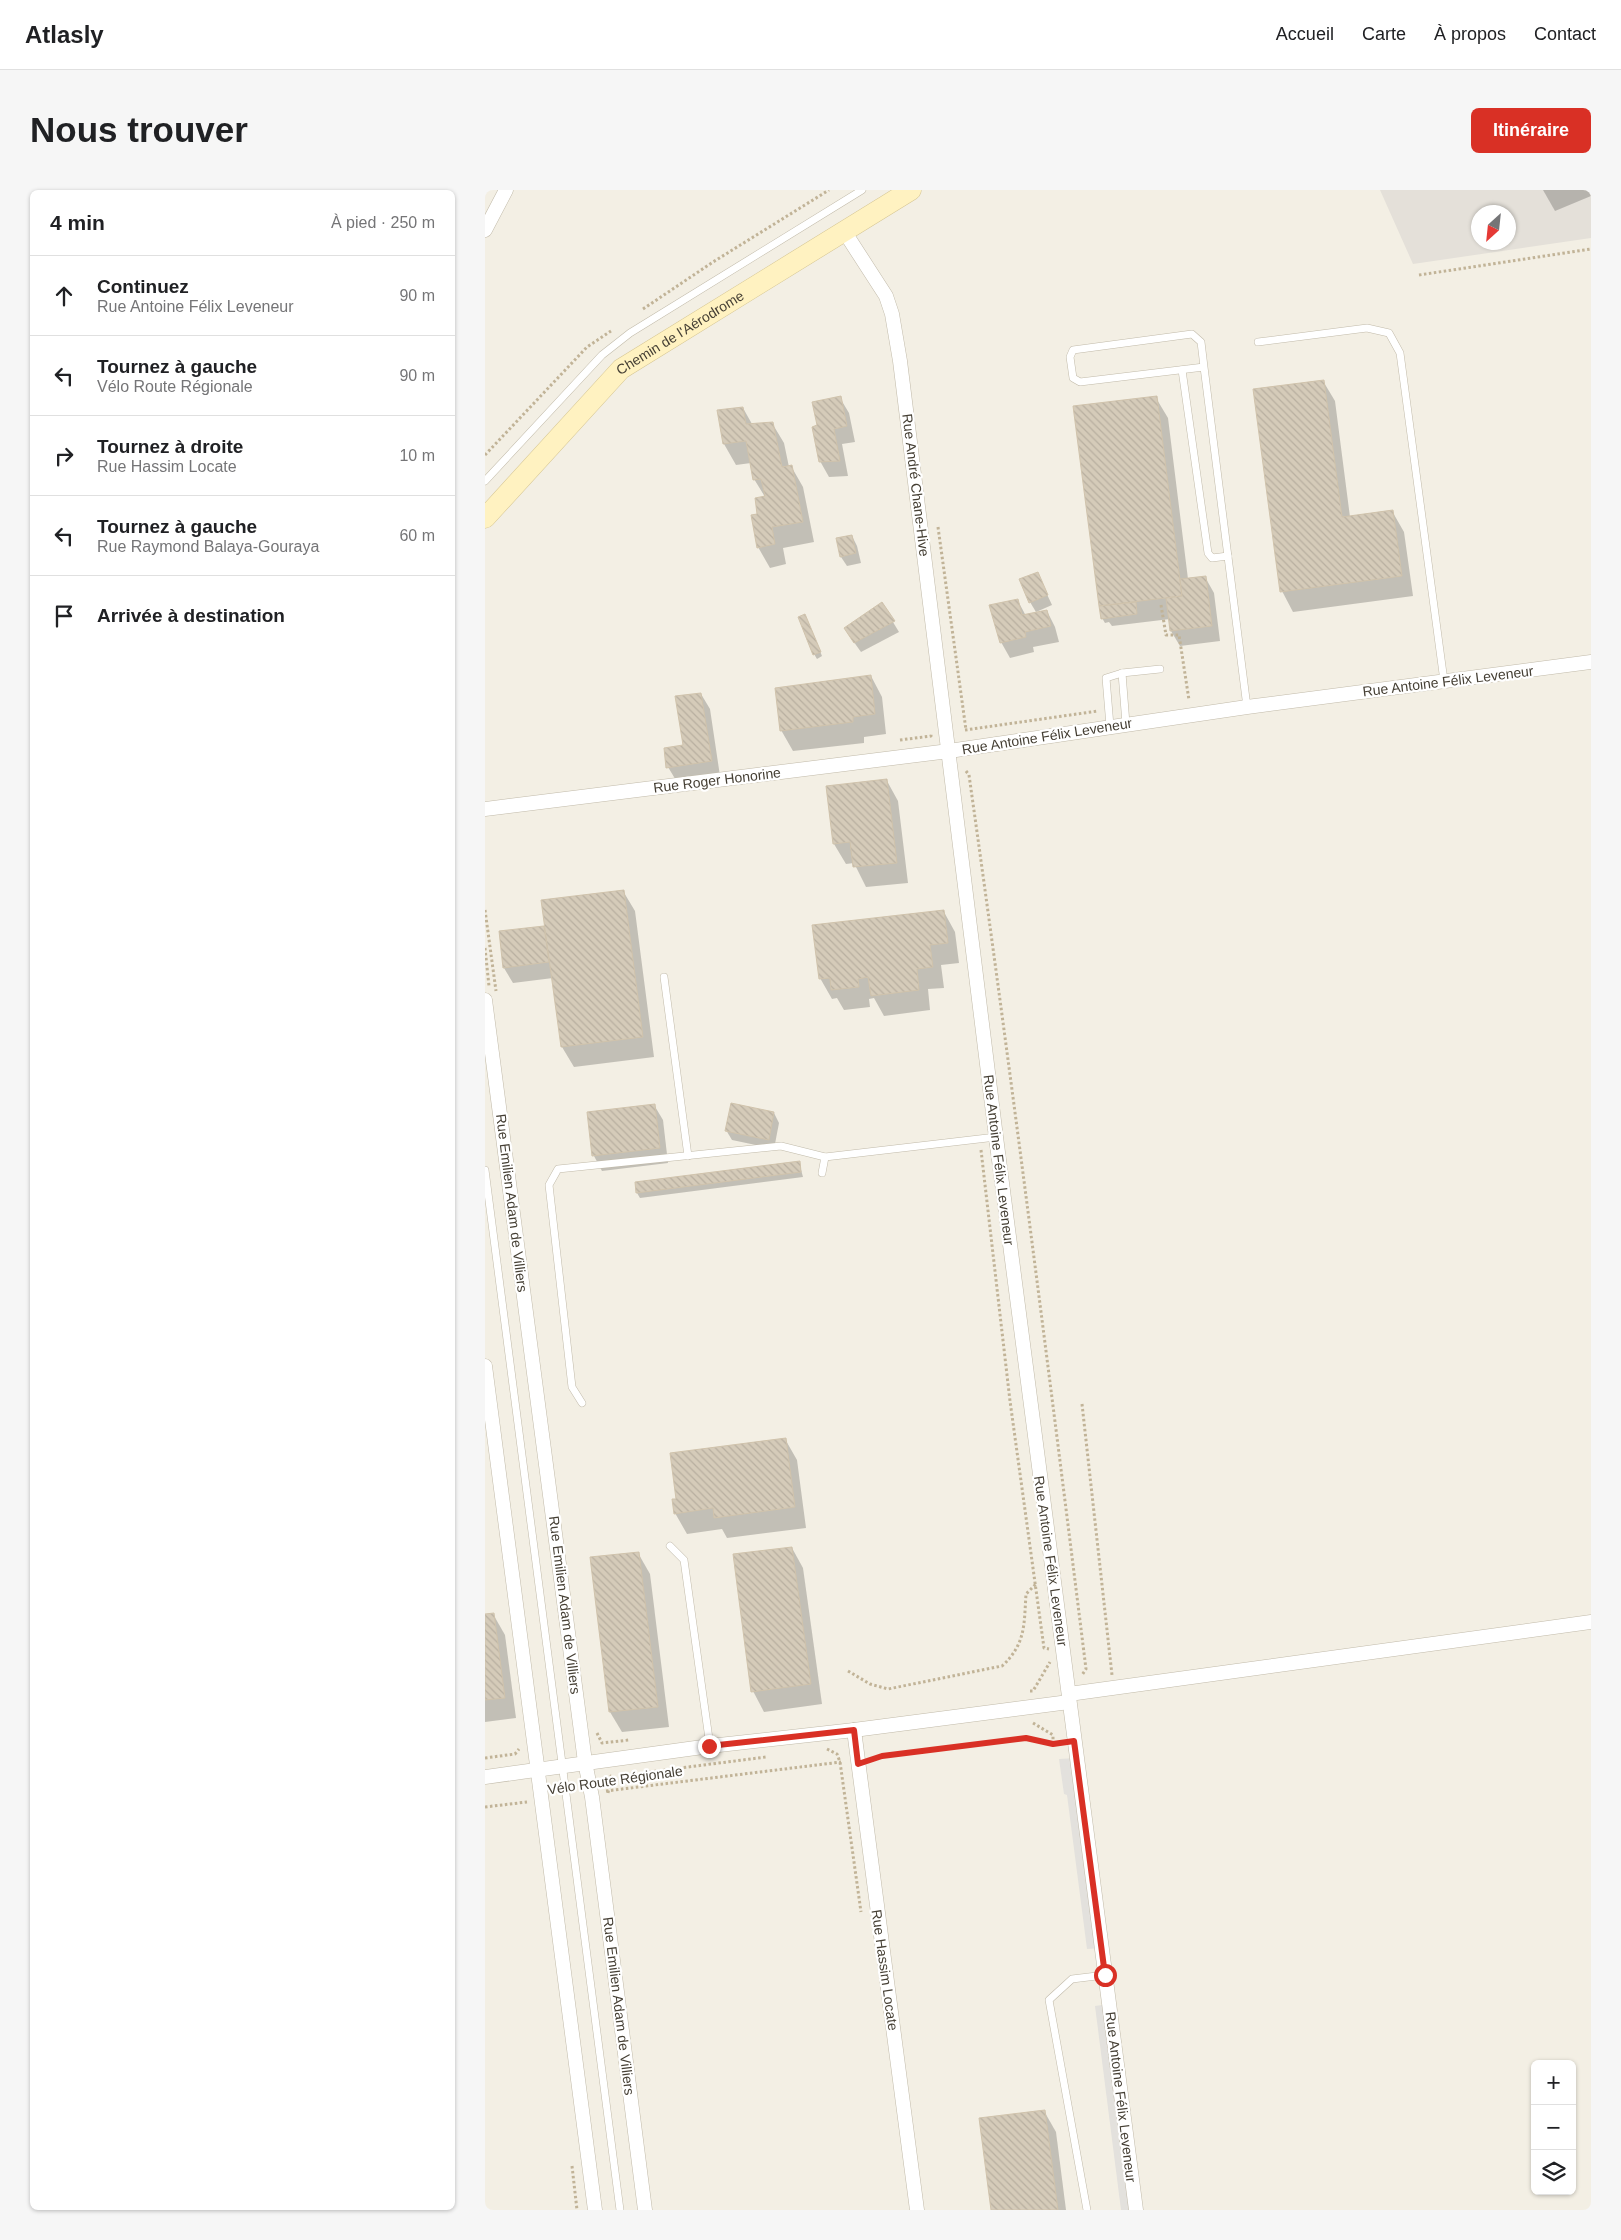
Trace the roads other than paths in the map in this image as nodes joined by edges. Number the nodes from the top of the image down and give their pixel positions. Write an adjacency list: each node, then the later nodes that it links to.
1 (504, 190): 4 (street)
2 (862, 190): 9 (lane)
3 (911, 190): 5 (main road, Chemin de l'Aérodrome)
4 (485, 230)
5 (844, 231): 10 (main road, Chemin de l'Aérodrome); 19 (street, Rue André Chane-Hive)
6 (1258, 342): 15 (lane)
7 (1204, 367): 8 (lane); 8 (lane); 11 (lane)
8 (1182, 370): 11 (lane)
9 (485, 481)
10 (485, 518)
11 (1228, 556): 16 (lane)
12 (1591, 662): 15 (street, Rue Antoine Félix Leveneur)
13 (1160, 669): 14 (lane)
14 (1122, 673): 17 (lane); 18 (lane)
15 (1444, 681): 16 (street, Rue Antoine Félix Leveneur)
16 (1247, 707): 17 (street, Rue Antoine Félix Leveneur)
17 (1127, 724): 18 (street, Rue Antoine Félix Leveneur)
18 (1110, 726): 19 (street, Rue Antoine Félix Leveneur)
19 (949, 751): 20 (street, Rue Roger Honorine); 23 (street, Rue Antoine Félix Leveneur)
20 (485, 809)
21 (664, 977): 24 (lane)
22 (485, 1000): 35 (street, Rue Emilien Adam de Villiers)
23 (996, 1137): 25 (lane); 32 (street, Rue Antoine Félix Leveneur)
24 (688, 1156): 25 (lane); 29 (lane)
25 (825, 1157): 27 (lane)
26 (485, 1170): 36 (lane)
27 (823, 1173)
28 (485, 1366): 37 (street)
29 (582, 1403)
30 (670, 1546): 34 (lane)
31 (1591, 1622): 32 (street)
32 (1069, 1698): 33 (street); 39 (street, Rue Antoine Félix Leveneur)
33 (854, 1730): 34 (street); 43 (street, Rue Hassim Locate)
34 (709, 1746): 35 (street)
35 (585, 1762): 36 (street); 42 (street, Rue Emilien Adam de Villiers)
36 (563, 1766): 37 (street); 41 (lane)
37 (537, 1771): 38 (street); 40 (street)
38 (485, 1777)
39 (1105, 1975): 44 (lane); 45 (street, Rue Antoine Félix Leveneur)
40 (595, 2210)
41 (620, 2210)
42 (645, 2210)
43 (917, 2210)
44 (1087, 2210)
45 (1136, 2210)

